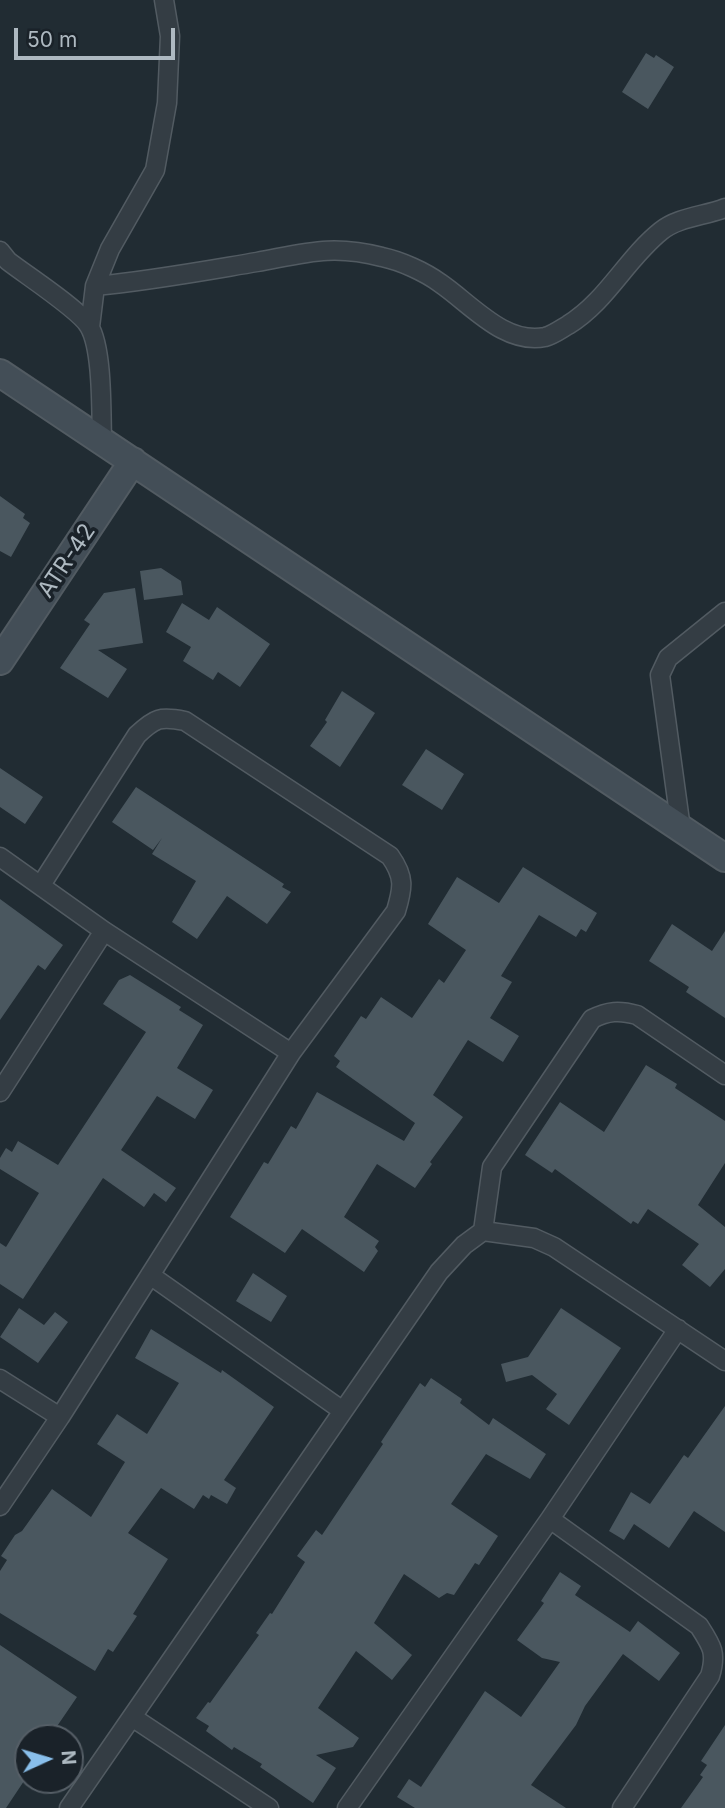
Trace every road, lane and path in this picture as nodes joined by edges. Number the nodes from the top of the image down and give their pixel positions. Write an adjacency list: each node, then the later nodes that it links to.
1 (164, 0): 4 (street)
2 (725, 208): 4 (street)
3 (0, 251): 5 (street)
4 (94, 286): 5 (street)
5 (90, 327): 7 (street)
6 (0, 373): 7 (main road)
7 (102, 440): 8 (main road)
8 (133, 461): 10 (main road, ATR-42); 11 (main road)
9 (725, 612): 11 (street)
10 (0, 660)
11 (681, 829): 13 (main road)
12 (0, 857): 14 (street)
13 (725, 858)
14 (41, 885): 15 (street); 16 (street)
15 (104, 931): 16 (street); 18 (street)
16 (291, 1053): 20 (street)
17 (725, 1074): 19 (street)
18 (0, 1092)
19 (483, 1231): 21 (street); 24 (street)
20 (150, 1275): 24 (street); 25 (street)
21 (678, 1329): 22 (street); 27 (street)
22 (725, 1361)
23 (0, 1379): 25 (street)
24 (343, 1411): 28 (street)
25 (60, 1417): 26 (street)
26 (0, 1506)
27 (550, 1519): 31 (street); 32 (street)
28 (132, 1717): 29 (street); 30 (street)
29 (69, 1808)
30 (269, 1808)
31 (347, 1808)
32 (622, 1808)

